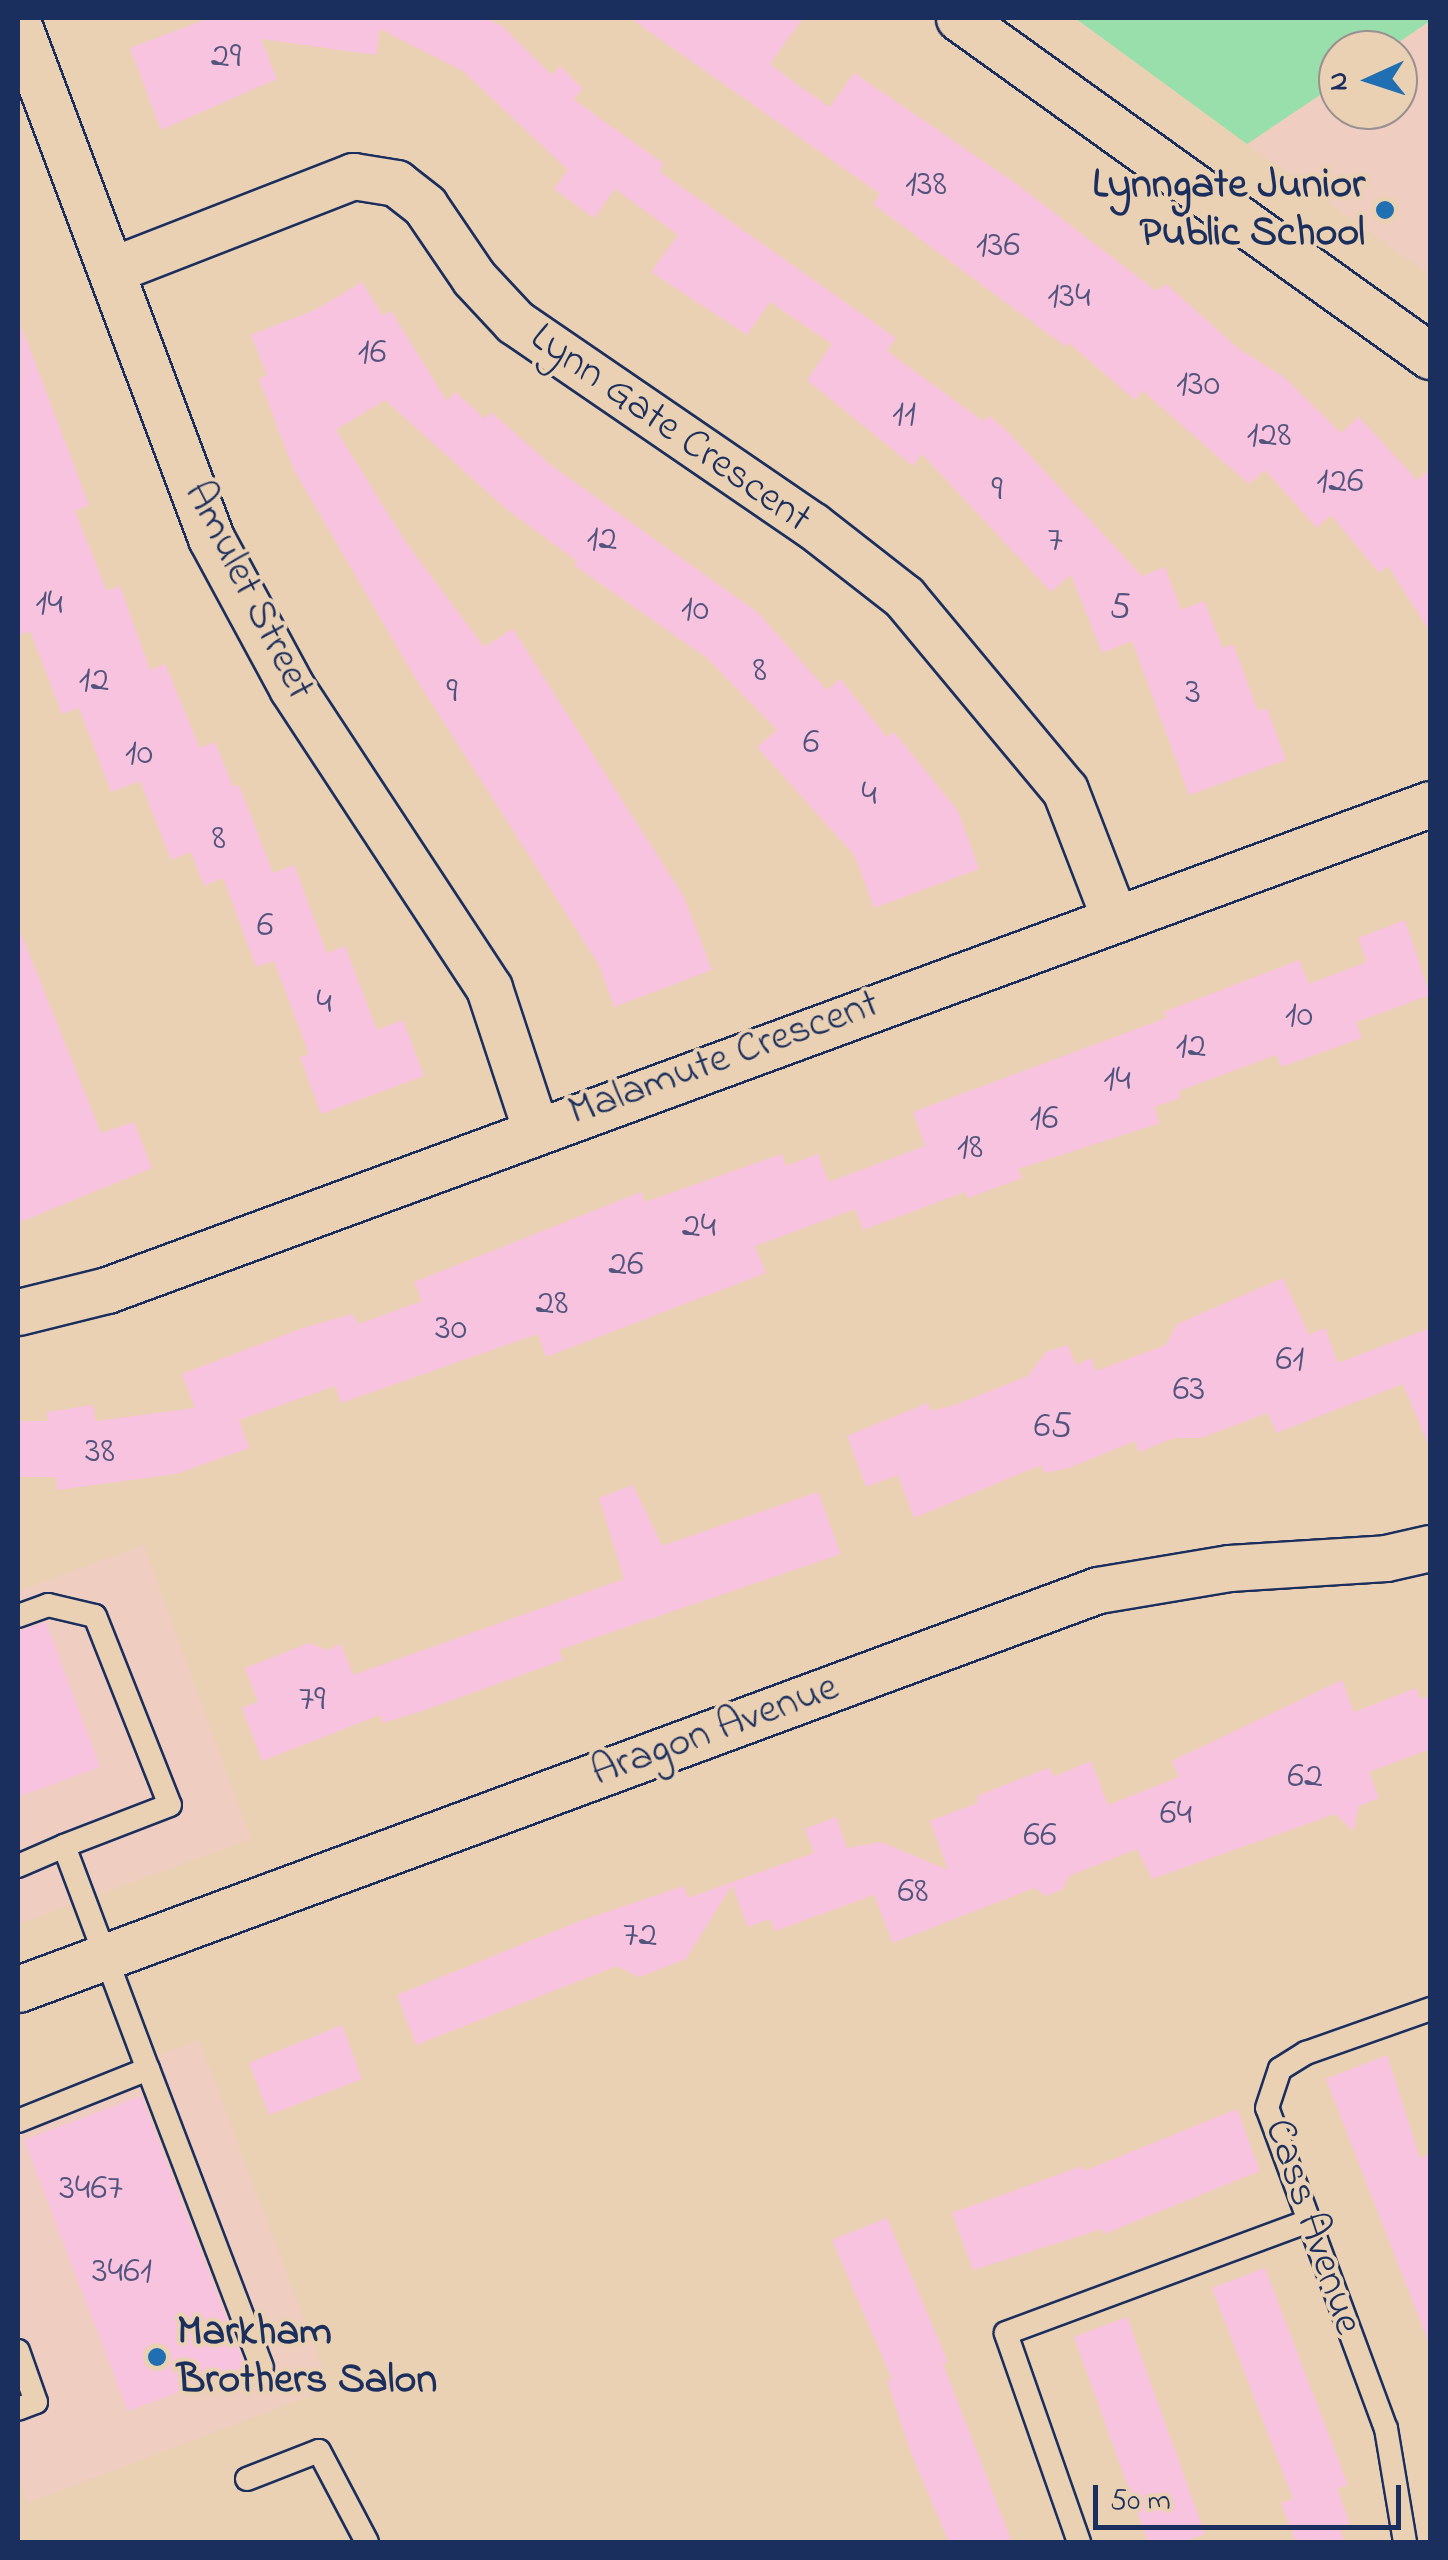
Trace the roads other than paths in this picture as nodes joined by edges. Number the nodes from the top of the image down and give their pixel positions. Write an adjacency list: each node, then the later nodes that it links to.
1 (959, 18): 4 (street)
2 (18, 24): 3 (street, Amulet Street)
3 (112, 270): 6 (street, Lynn Gate Crescent); 7 (street, Amulet Street)
4 (1430, 356)
5 (1430, 804): 6 (street, Malamute Crescent)
6 (1114, 916): 7 (street, Malamute Crescent)
7 (535, 1128): 8 (street, Malamute Crescent)
8 (18, 1312)
9 (1430, 1548): 13 (street, Aragon Avenue)
10 (18, 1616): 11 (lane)
11 (64, 1846): 12 (lane); 13 (lane)
12 (18, 1866)
13 (104, 1956): 14 (street, Aragon Avenue); 16 (lane)
14 (18, 1989)
15 (1430, 2009): 18 (lane, Cass Avenue)
16 (148, 2069): 17 (lane); 20 (lane)
17 (18, 2121)
18 (1306, 2222): 24 (lane); 25 (lane, Cass Avenue)
19 (18, 2351): 21 (lane)
20 (262, 2367)
21 (18, 2409)
22 (246, 2480): 23 (lane)
23 (367, 2542)
24 (1080, 2542)
25 (1405, 2542)

